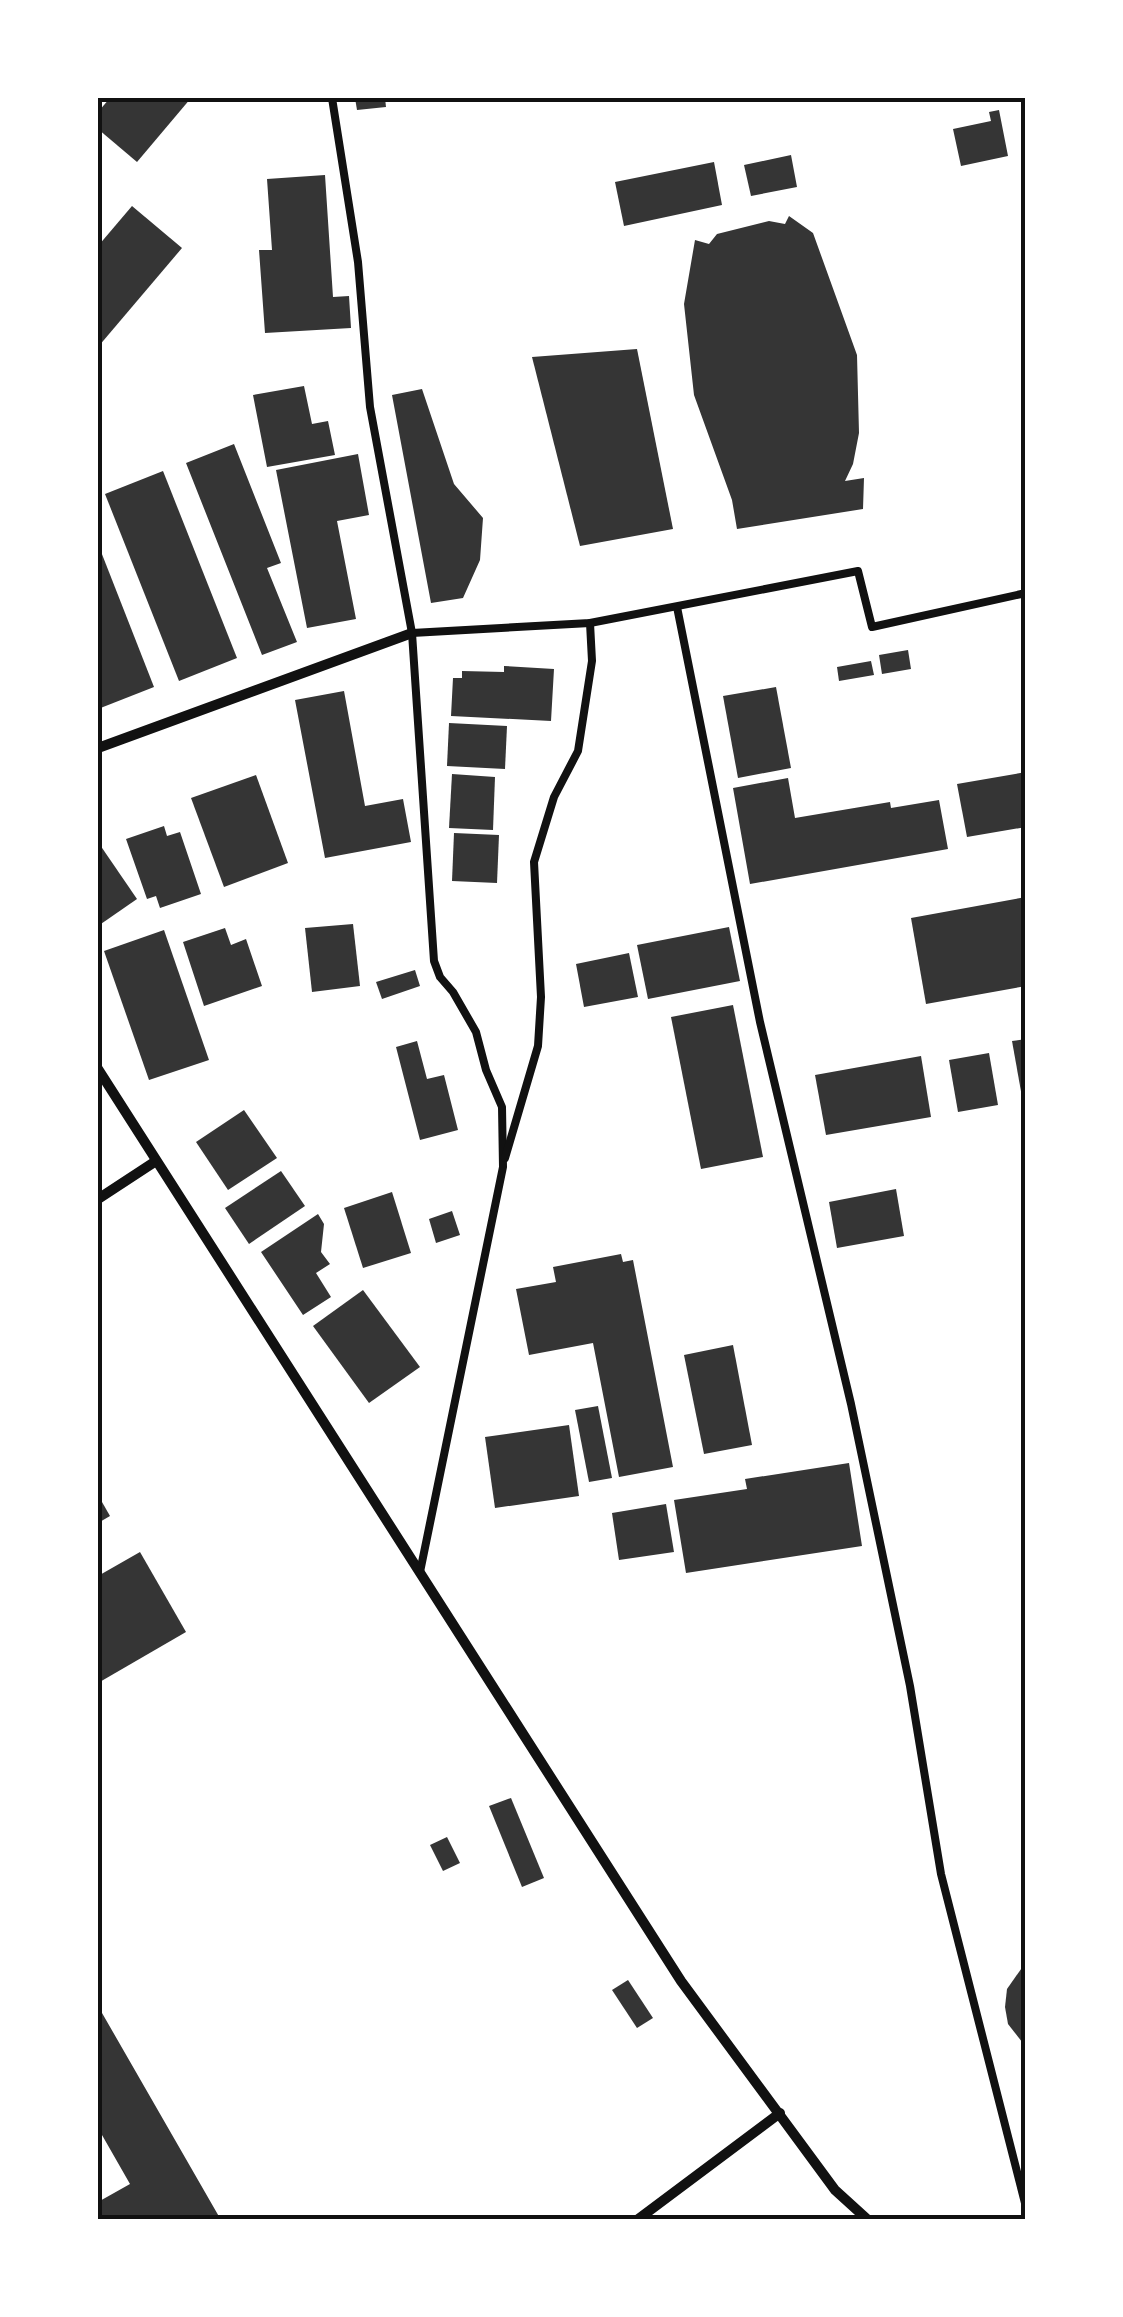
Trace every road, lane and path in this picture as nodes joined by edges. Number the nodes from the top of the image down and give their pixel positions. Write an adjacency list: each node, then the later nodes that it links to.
1 (332, 98): 5 (lane)
2 (1026, 593): 3 (lane)
3 (677, 607): 4 (lane); 13 (lane)
4 (590, 622): 5 (lane); 9 (lane)
5 (412, 633): 6 (street); 9 (lane)
6 (98, 748)
7 (98, 1069): 8 (street)
8 (156, 1161): 10 (street); 11 (street)
9 (503, 1168): 11 (lane)
10 (98, 1198)
11 (420, 1572): 12 (street)
12 (780, 2112): 14 (street); 15 (street)
13 (1026, 2208)
14 (636, 2218)
15 (868, 2220)

